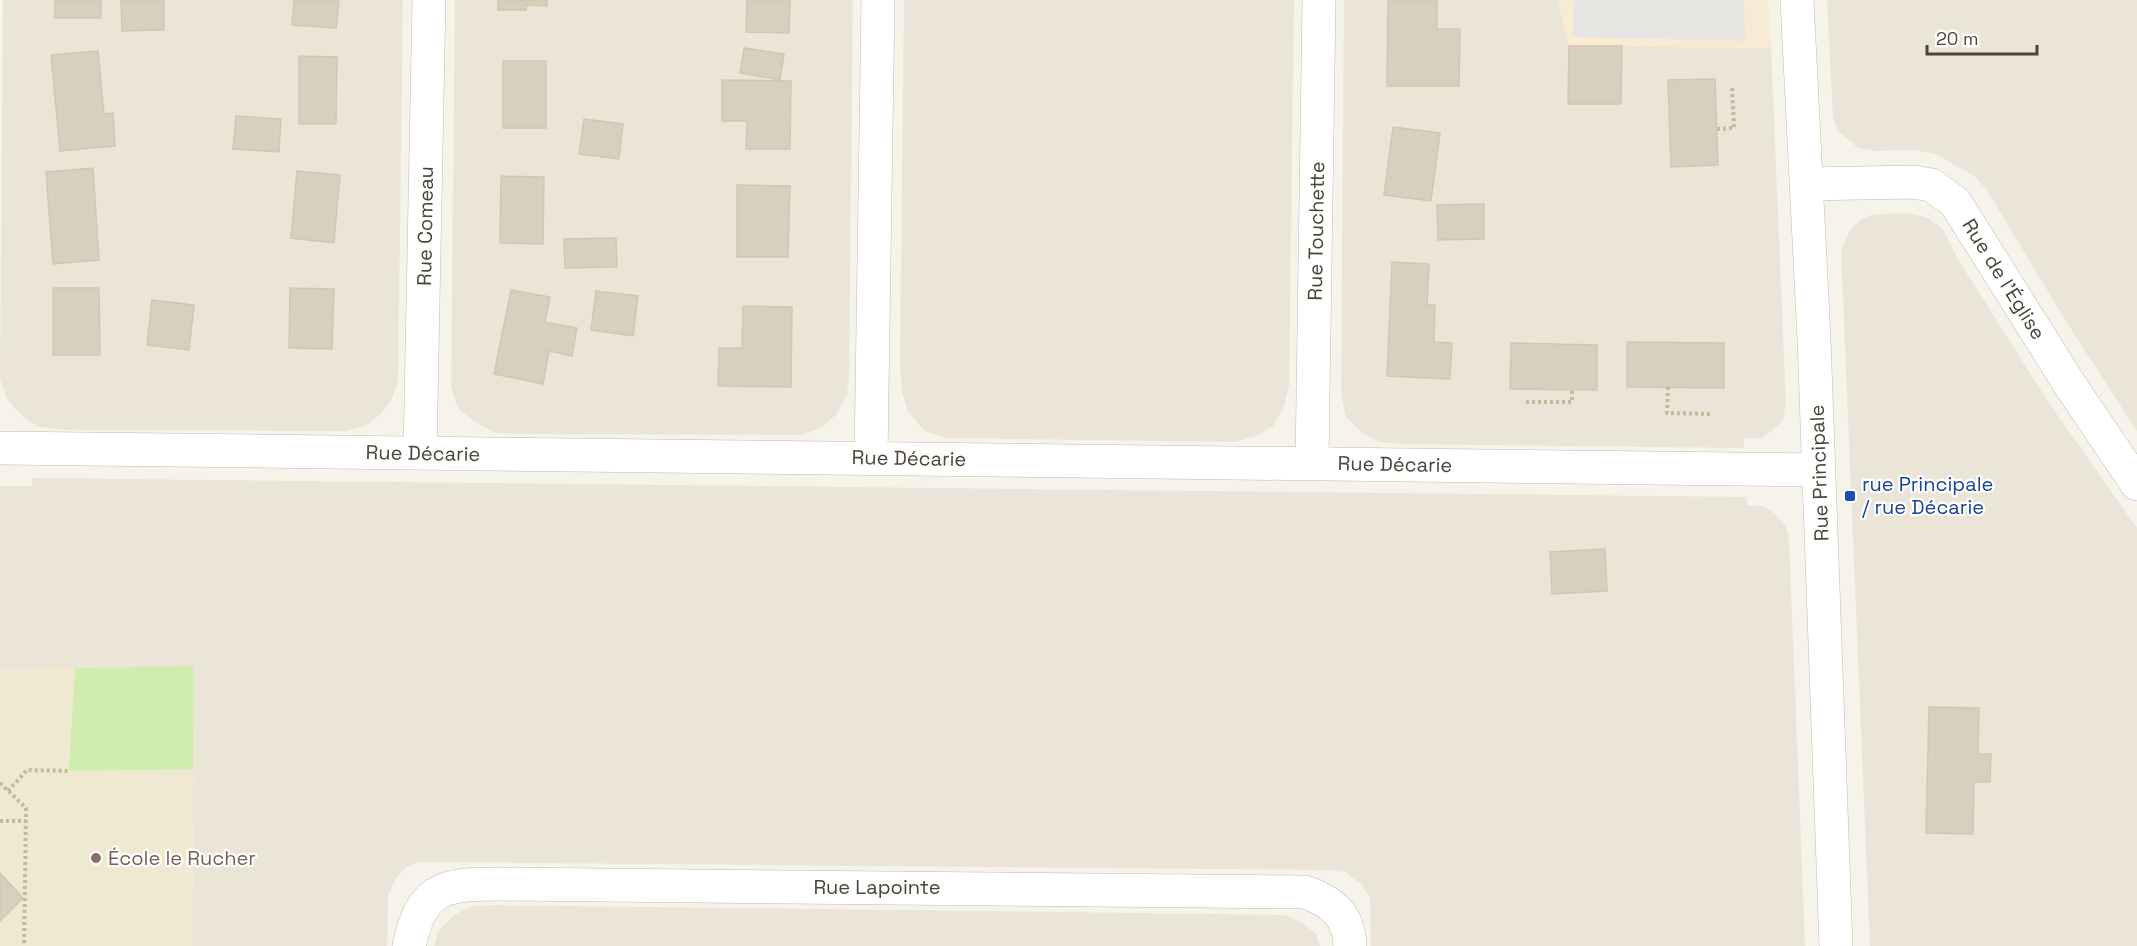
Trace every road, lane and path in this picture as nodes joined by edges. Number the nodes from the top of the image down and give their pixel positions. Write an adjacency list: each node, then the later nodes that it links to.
1 (429, 0): 13 (street, Rue Comeau)
2 (878, 0): 14 (street)
3 (1319, 0): 15 (street, Rue Touchette)
4 (1797, 0): 7 (street, Rue Principale)
5 (1732, 86): 6 (path)
6 (1717, 129)
7 (1807, 184): 16 (street, Rue Principale); 17 (street, Rue de l'Église)
8 (1668, 387): 11 (path)
9 (1572, 390): 10 (path)
10 (1526, 402)
11 (1712, 414)
12 (0, 448): 13 (street, Rue Décarie)
13 (420, 453): 14 (street, Rue Décarie)
14 (870, 457): 15 (street, Rue Décarie)
15 (1312, 462): 16 (street, Rue Décarie)
16 (1818, 470): 26 (street, Rue Principale)
17 (2137, 484)
18 (69, 771): 20 (path)
19 (0, 783): 20 (path)
20 (8, 790): 22 (path)
21 (0, 821): 22 (path)
22 (26, 821): 23 (path)
23 (24, 946)
24 (409, 946): 25 (street, Rue Lapointe)
25 (1350, 946)
26 (1836, 946)

